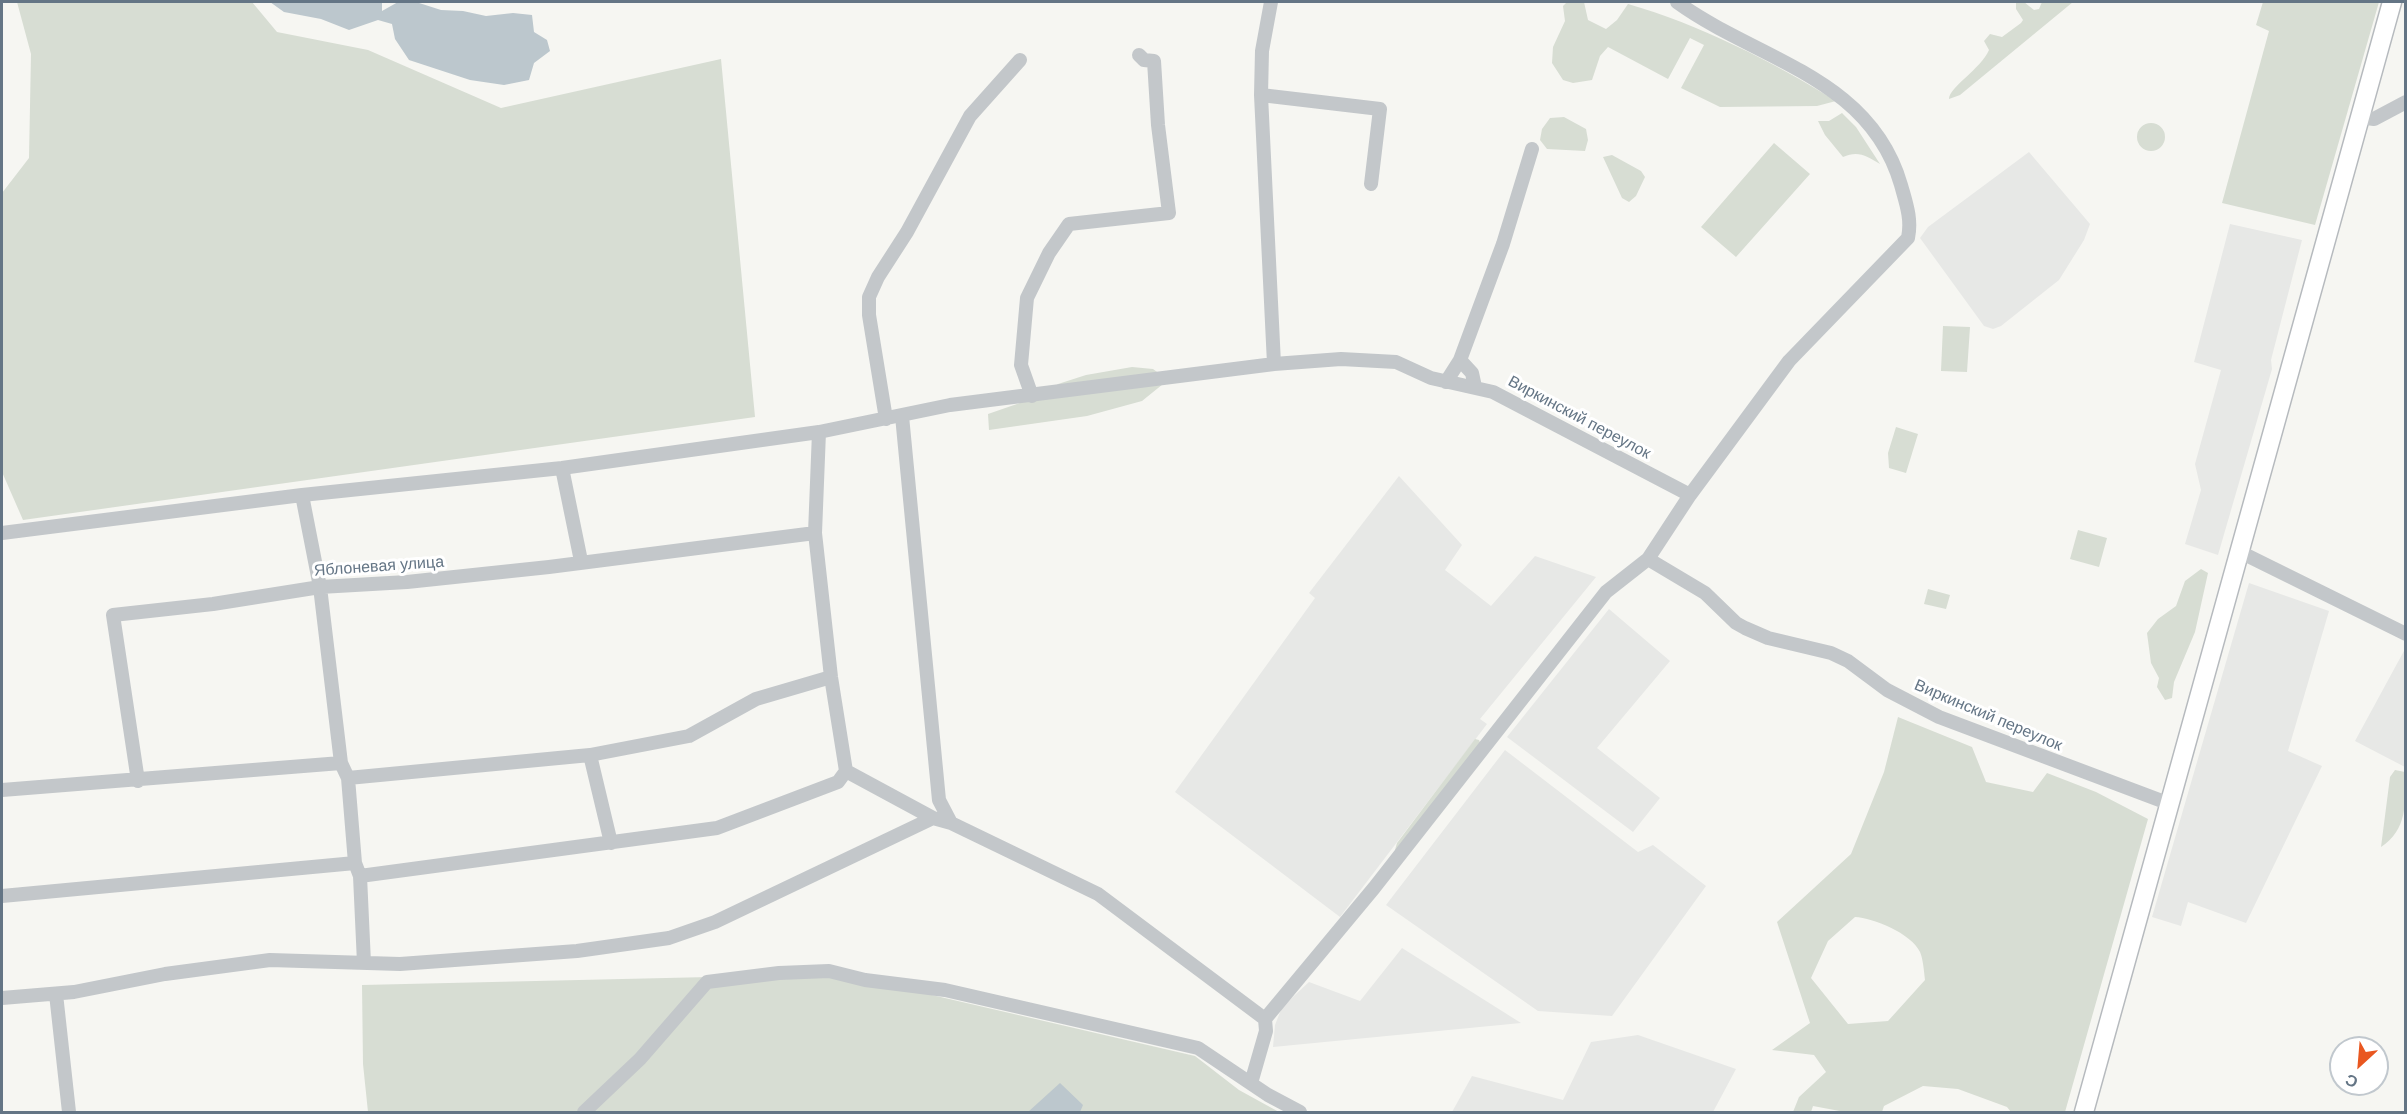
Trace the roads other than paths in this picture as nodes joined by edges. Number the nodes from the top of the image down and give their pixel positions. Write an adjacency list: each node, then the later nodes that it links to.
1 (1271, 2): 6 (street)
2 (1677, 2): 21 (street)
3 (2392, 2): 8 (main road)
4 (1139, 55): 15 (street)
5 (1020, 60): 17 (street)
6 (1261, 95): 10 (street); 12 (street)
7 (2406, 102): 8 (street)
8 (2360, 117): 24 (main road)
9 (1532, 149): 11 (street)
10 (1371, 184)
11 (1460, 360): 13 (street); 14 (street)
12 (1274, 364): 13 (street, Виркинский переулок); 15 (street, Виркинский переулок)
13 (1446, 382): 14 (street, Виркинский переулок)
14 (1475, 387): 21 (street, Виркинский переулок)
15 (1032, 396): 16 (street, Виркинский переулок)
16 (902, 416): 17 (street, Виркинский переулок); 38 (street)
17 (886, 419): 18 (street, Виркинский переулок)
18 (819, 432): 19 (street, Виркинский переулок); 23 (street)
19 (562, 468): 20 (street, Виркинский переулок); 26 (street)
20 (302, 495): 22 (street, Виркинский переулок); 27 (street)
21 (1690, 495): 25 (street)
22 (2, 533)
23 (815, 533): 26 (street, Яблоневая улица); 29 (street)
24 (2238, 551): 28 (street); 36 (main road)
25 (1648, 559): 36 (street, Виркинский переулок); 46 (street)
26 (581, 561): 27 (street, Яблоневая улица)
27 (320, 587): 31 (street); 34 (street, Яблоневая улица)
28 (2406, 634)
29 (831, 677): 30 (street); 32 (street)
30 (590, 755): 33 (street); 39 (street)
31 (341, 763): 33 (street); 34 (street)
32 (846, 771): 37 (street); 39 (street)
33 (348, 778): 40 (street)
34 (138, 782): 35 (street)
35 (2, 790)
36 (2170, 804): 51 (main road)
37 (933, 818): 38 (street); 43 (street)
38 (951, 822): 46 (street)
39 (611, 843): 41 (street)
40 (355, 862): 41 (street); 42 (street)
41 (360, 876): 43 (street)
42 (2, 896)
43 (364, 963): 44 (street)
44 (56, 993): 45 (street); 48 (street)
45 (2, 998)
46 (1265, 1019): 47 (street)
47 (1251, 1083): 49 (street); 50 (street)
48 (69, 1113)
49 (584, 1113)
50 (1300, 1113)
51 (2084, 1113)

